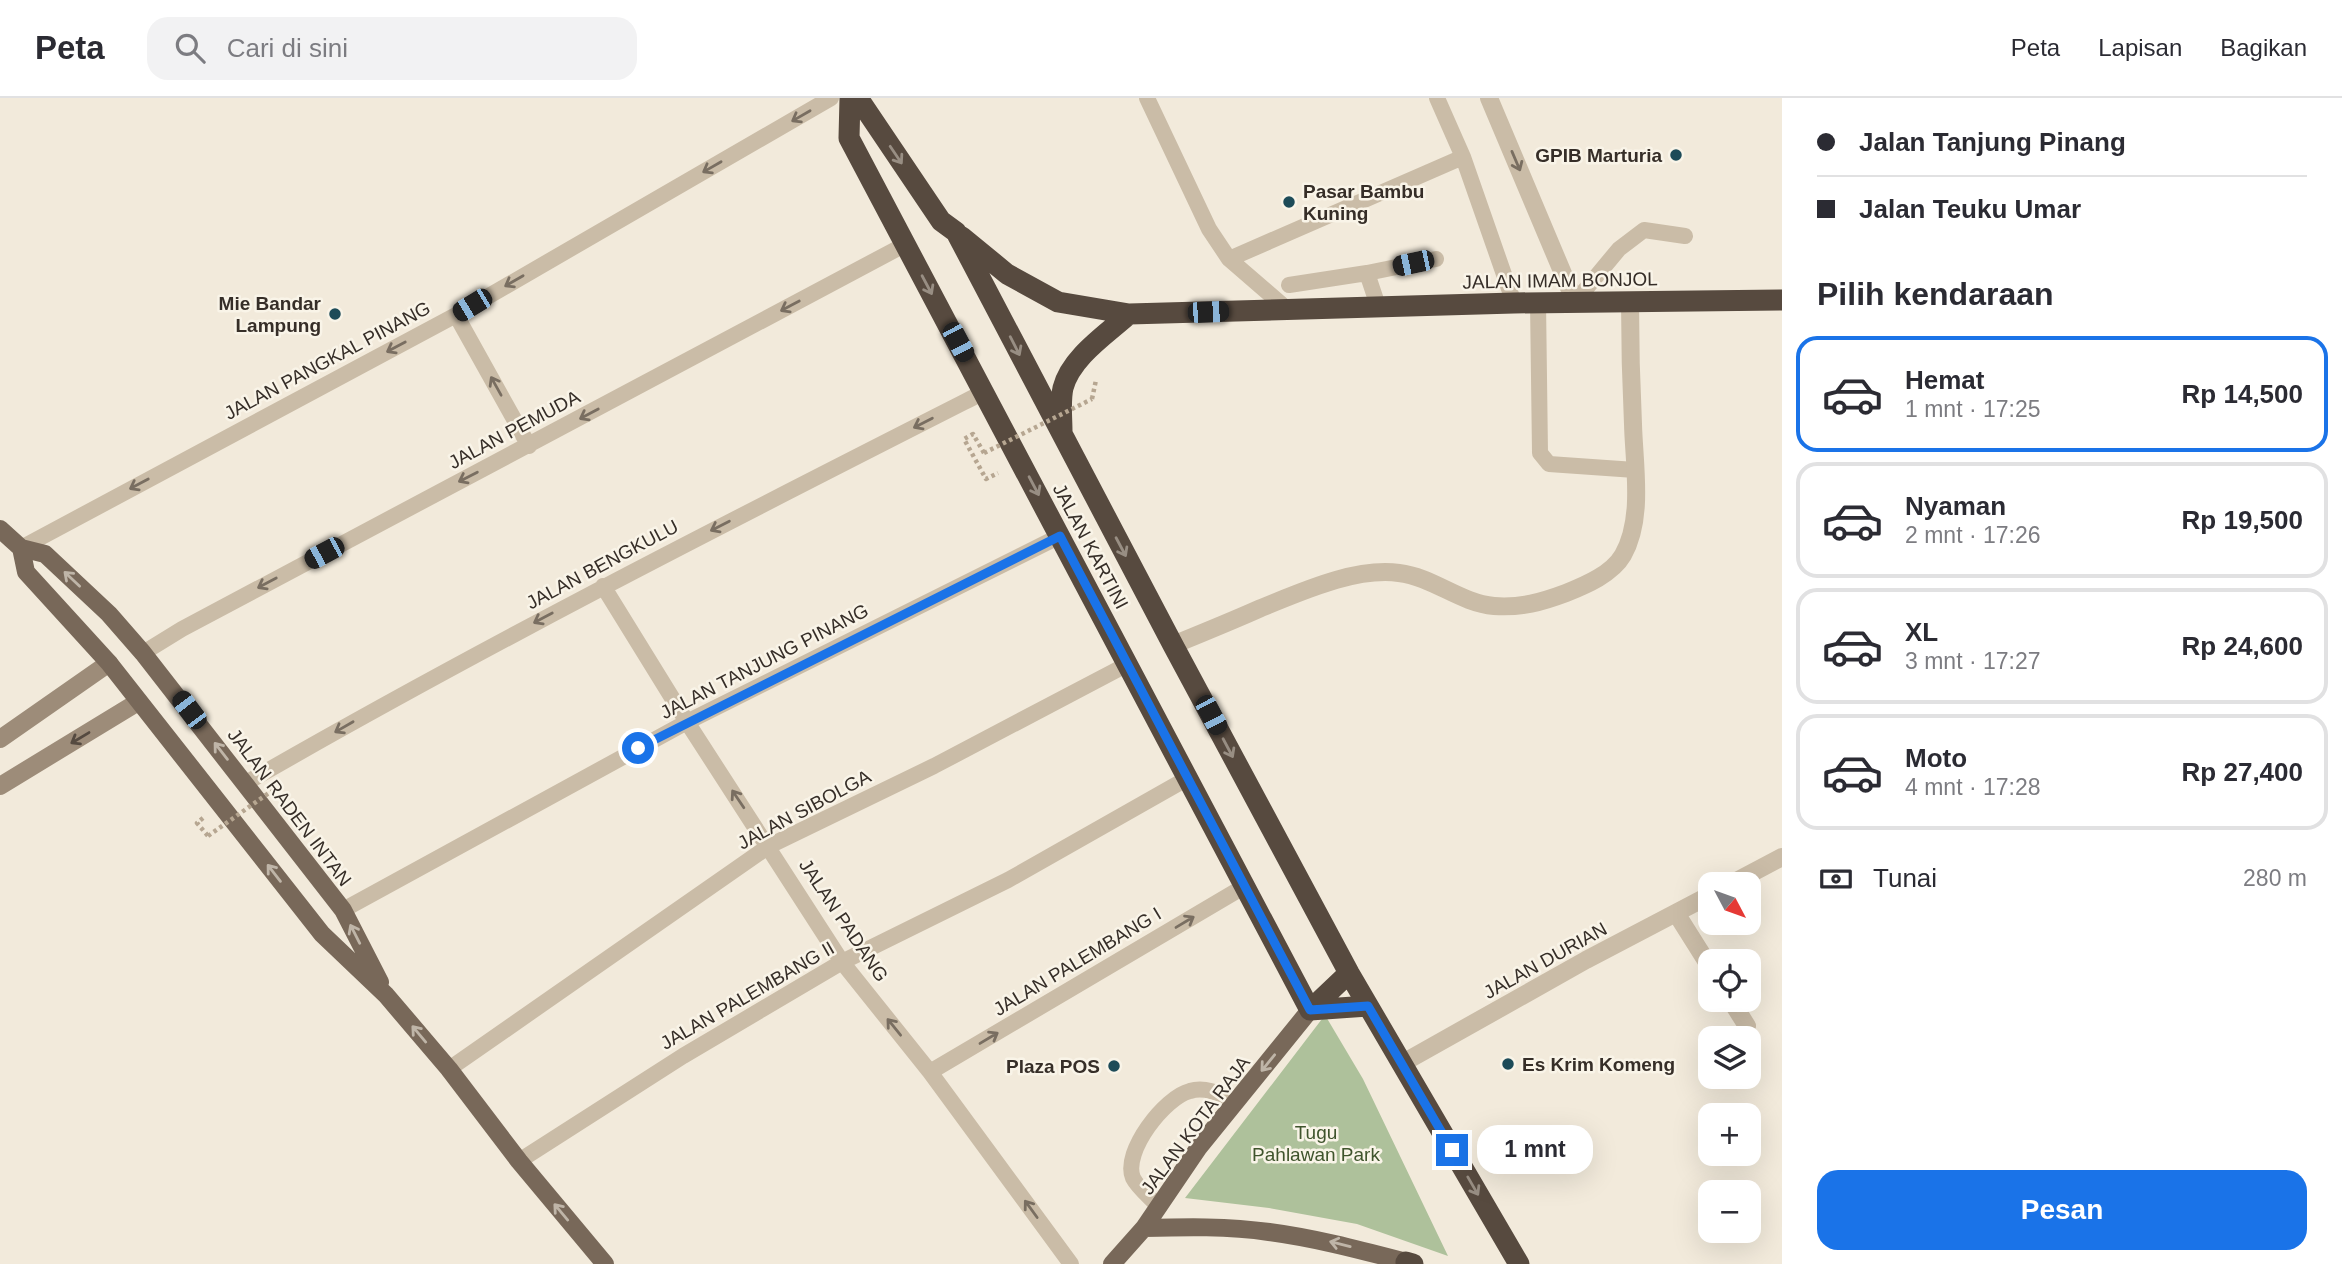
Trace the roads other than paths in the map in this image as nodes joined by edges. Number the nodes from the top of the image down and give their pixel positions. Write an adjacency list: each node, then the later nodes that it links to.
1 (831, 98): 23 (lane, JALAN PANGKAL PINANG, one-way to 23)
2 (850, 98): 10 (highway, JALAN KARTINI)
3 (858, 98): 8 (highway, JALAN KARTINI, one-way to 8)
4 (1147, 98): 11 (lane)
5 (1437, 98): 7 (lane)
6 (1489, 98): 17 (street, one-way to 17)
7 (1463, 157): 11 (lane); 19 (lane)
8 (956, 232): 22 (highway, JALAN IMAM BONJOL); 25 (highway, JALAN KARTINI, one-way to 25)
9 (1685, 236): 17 (lane)
10 (906, 244): 24 (highway, JALAN KARTINI, one-way to 24); 26 (lane, JALAN PEMUDA, one-way to 26)
11 (1229, 259): 21 (lane)
12 (1436, 259): 13 (lane)
13 (1367, 273): 14 (lane); 20 (lane)
14 (1289, 285)
15 (1782, 300): 18 (highway, JALAN IMAM BONJOL)
16 (1538, 302): 17 (highway, JALAN IMAM BONJOL); 19 (highway, JALAN IMAM BONJOL); 27 (lane)
17 (1575, 302): 18 (highway, JALAN IMAM BONJOL)
18 (1630, 302): 27 (street)
19 (1514, 303): 20 (highway, JALAN IMAM BONJOL)
20 (1378, 306): 21 (highway, JALAN IMAM BONJOL)
21 (1287, 309): 22 (highway, JALAN IMAM BONJOL)
22 (1129, 314): 25 (highway)
23 (456, 315): 26 (lane, one-way to 23); 30 (lane, JALAN PANGKAL PINANG, one-way to 30)
24 (984, 391): 29 (highway, JALAN KARTINI, one-way to 29); 31 (lane, JALAN BENGKULU, one-way to 31)
25 (1062, 435): 32 (highway, JALAN KARTINI, one-way to 32)
26 (529, 446): 33 (lane, JALAN PEMUDA, one-way to 33)
27 (1635, 470): 32 (street)
28 (0, 529): 30 (main road, JALAN RADEN INTAN)
29 (1060, 536): 35 (highway, JALAN KARTINI); 37 (lane, JALAN TANJUNG PINANG)
30 (21, 548): 33 (main road, JALAN RADEN INTAN, one-way to 30); 34 (main road, JALAN RADEN INTAN)
31 (603, 586): 37 (lane, JALAN PADANG); 40 (lane, JALAN BENGKULU, one-way to 40)
32 (1173, 645): 51 (highway, JALAN KARTINI, one-way to 51)
33 (143, 653): 40 (main road, JALAN RADEN INTAN, one-way to 33)
34 (109, 663): 36 (main road, JALAN RADEN INTAN); 38 (street)
35 (1128, 664): 39 (highway, JALAN KARTINI); 42 (lane, JALAN SIBOLGA)
36 (138, 702): 41 (street, one-way to 41); 52 (main road, JALAN RADEN INTAN, one-way to 36)
37 (687, 722): 42 (lane, JALAN PADANG, one-way to 37); 47 (lane, JALAN TANJUNG PINANG)
38 (0, 739)
39 (1188, 778): 45 (highway, JALAN KARTINI); 50 (lane, JALAN PALEMBANG II)
40 (246, 783): 47 (main road, JALAN RADEN INTAN)
41 (0, 786)
42 (769, 846): 50 (lane, JALAN PADANG); 58 (lane, JALAN SIBOLGA)
43 (1782, 857): 44 (street)
44 (1754, 872)
45 (1245, 886): 54 (highway, JALAN KARTINI); 59 (lane, JALAN PALEMBANG I, one-way to 45)
46 (1698, 901): 48 (street, JALAN DURIAN)
47 (342, 910): 52 (main road, JALAN RADEN INTAN, one-way to 47)
48 (1676, 913): 49 (street); 57 (street, JALAN DURIAN)
49 (1699, 949)
50 (842, 962): 59 (lane, JALAN PADANG, one-way to 50); 61 (lane, JALAN PALEMBANG II)
51 (1349, 972): 53 (highway, JALAN KARTINI); 54 (highway)
52 (386, 995): 58 (main road, JALAN RADEN INTAN, one-way to 52)
53 (1368, 1006): 54 (highway); 57 (highway, JALAN KARTINI)
54 (1310, 1010): 60 (main road, JALAN KOTA RAJA, one-way to 60)
55 (1738, 1012): 56 (street)
56 (1747, 1026)
57 (1401, 1064): 68 (highway, JALAN KARTINI, one-way to 68)
58 (449, 1069): 61 (main road, JALAN RADEN INTAN)
59 (930, 1072): 66 (lane, JALAN PADANG, one-way to 59)
60 (1237, 1101): 62 (main road, JALAN KOTA RAJA); 62 (lane)
61 (519, 1161): 65 (main road, JALAN RADEN INTAN, one-way to 61)
62 (1159, 1207): 63 (main road, JALAN KOTA RAJA)
63 (1144, 1228): 64 (main road, one-way to 63); 67 (main road, JALAN KOTA RAJA)
64 (1409, 1263)
65 (605, 1264)
66 (1071, 1264)
67 (1112, 1264)
68 (1519, 1264)

